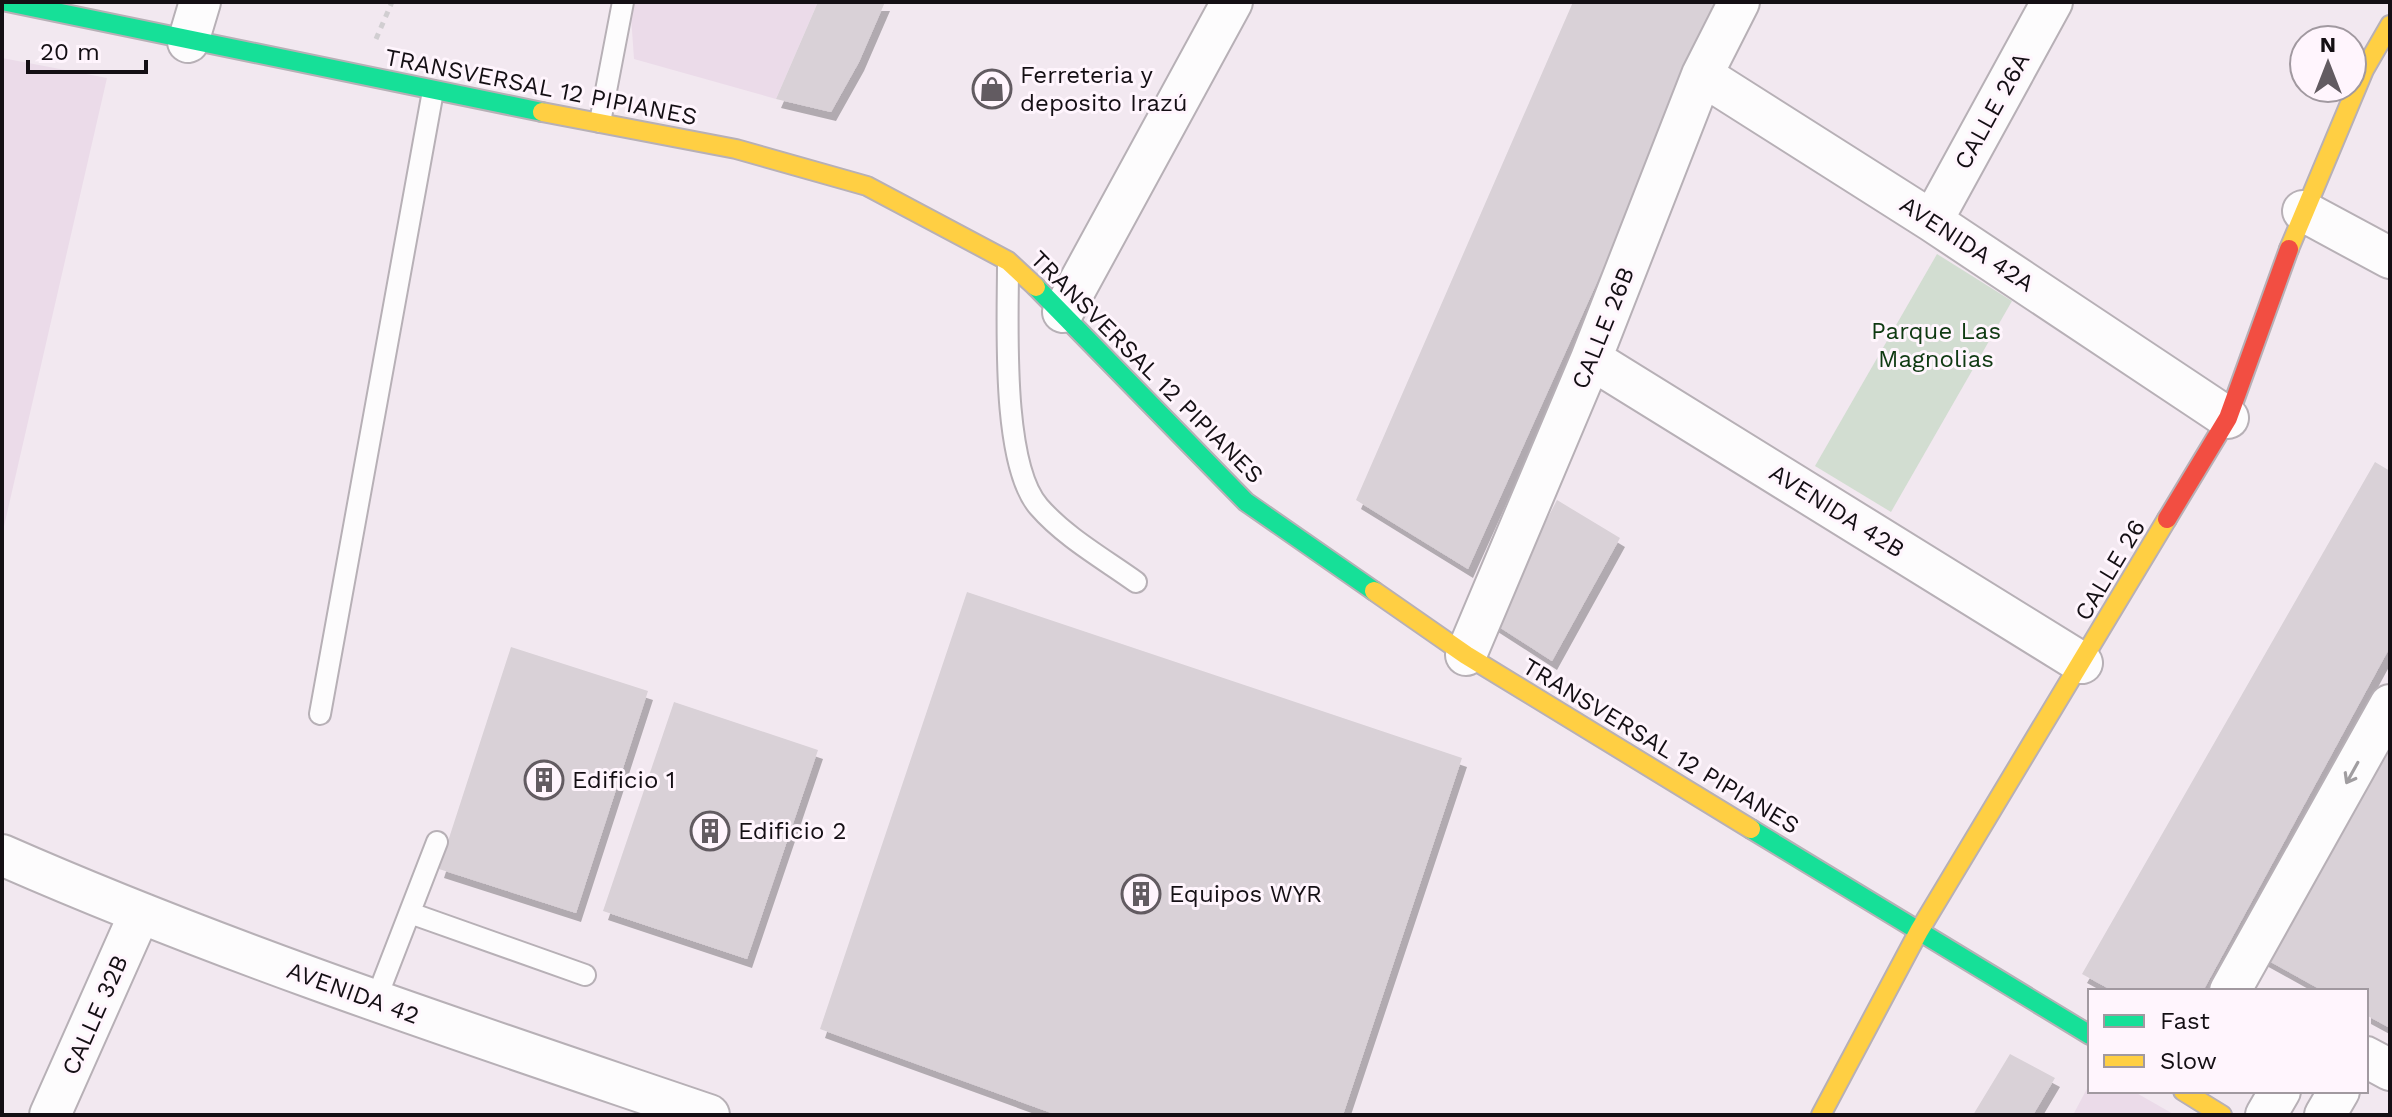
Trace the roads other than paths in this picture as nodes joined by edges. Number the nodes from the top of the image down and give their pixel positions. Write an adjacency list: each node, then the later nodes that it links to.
1 (7, 2): 8 (street, TRANSVERSAL 12 PIPIANES)
2 (200, 2): 8 (street)
3 (623, 2): 11 (lane)
4 (1232, 2): 16 (street)
5 (1739, 2): 9 (street, CALLE 26B)
6 (2052, 2): 13 (street, CALLE 26A)
7 (2390, 25): 12 (street, CALLE 26)
8 (188, 42): 10 (street, TRANSVERSAL 12 PIPIANES)
9 (1702, 75): 13 (street, AVENIDA 42A); 17 (street, CALLE 26B)
10 (433, 91): 11 (street, TRANSVERSAL 12 PIPIANES); 23 (lane)
11 (600, 122): 15 (street, TRANSVERSAL 12 PIPIANES)
12 (2303, 211): 14 (street); 18 (street, CALLE 26)
13 (1932, 221): 18 (street, AVENIDA 42A)
14 (2390, 258)
15 (1008, 261): 16 (street, TRANSVERSAL 12 PIPIANES); 19 (lane)
16 (1063, 312): 20 (street, TRANSVERSAL 12 PIPIANES)
17 (1591, 359): 20 (street, CALLE 26B); 21 (street, AVENIDA 42B)
18 (2228, 418): 21 (street, CALLE 26)
19 (1136, 582)
20 (1466, 655): 28 (street, TRANSVERSAL 12 PIPIANES)
21 (2082, 663): 28 (street, CALLE 26)
22 (2390, 705): 30 (street, one-way to 30)
23 (320, 714)
24 (437, 842): 26 (lane)
25 (2, 855): 27 (street, AVENIDA 42)
26 (410, 913): 29 (lane); 31 (lane)
27 (139, 915): 31 (street, AVENIDA 42); 38 (street, CALLE 32B)
28 (1919, 931): 32 (street, TRANSVERSAL 12 PIPIANES); 40 (street, CALLE 26)
29 (585, 975)
30 (2237, 989)
31 (375, 1002): 39 (street, AVENIDA 42)
32 (2088, 1034)
33 (2368, 1058): 34 (street)
34 (2390, 1070)
35 (2186, 1093): 41 (street)
36 (2279, 1093): 42 (street)
37 (2338, 1093): 43 (street)
38 (50, 1115)
39 (709, 1115)
40 (1821, 1115)
41 (2222, 1115)
42 (2266, 1115)
43 (2325, 1115)

